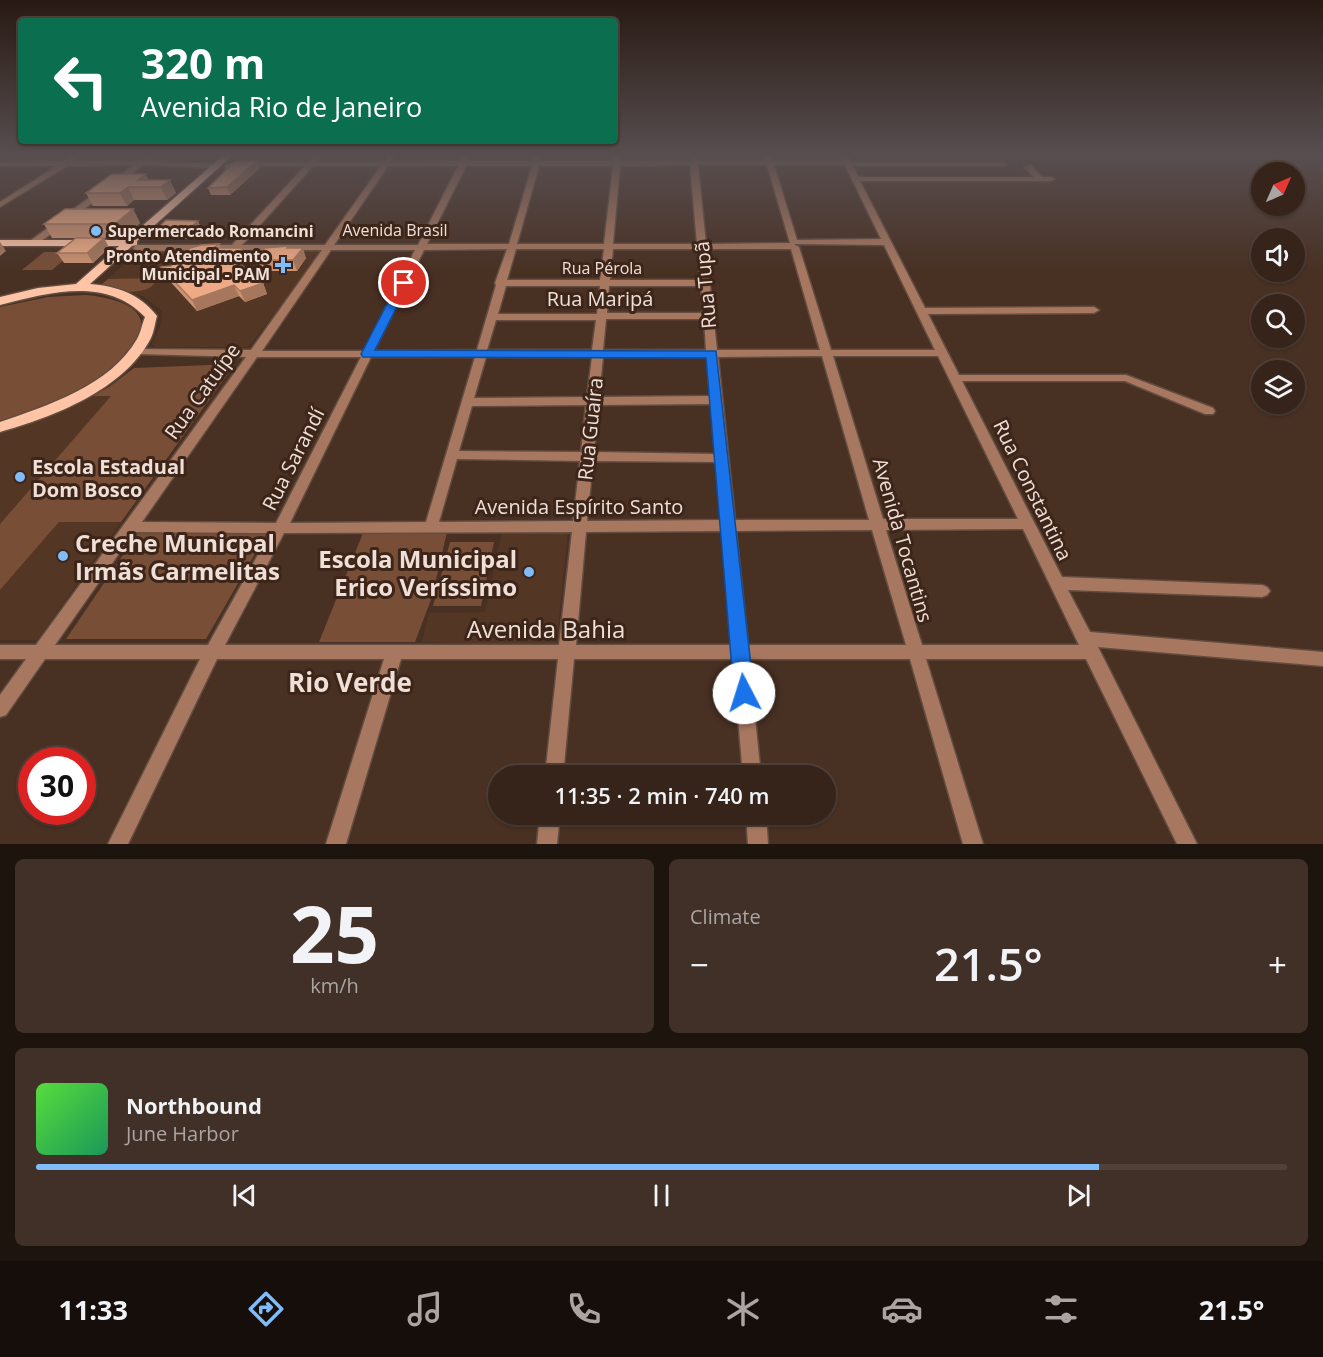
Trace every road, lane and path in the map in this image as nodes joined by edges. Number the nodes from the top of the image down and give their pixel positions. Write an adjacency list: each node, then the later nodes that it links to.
1 (18, 193): 12 (street)
2 (101, 193): 14 (street)
3 (191, 193): 18 (main road)
4 (283, 193): 19 (street)
5 (365, 193): 20 (street, Rua Catuípe)
6 (448, 193): 21 (street, Rua Sarandí)
7 (527, 193): 22 (street)
8 (614, 193): 15 (street, Rua Guaíra)
9 (696, 193): 23 (street, Rua Tupã)
10 (779, 193): 16 (street, Avenida Tocantins)
11 (863, 193): 17 (street, Rua Constantina)
12 (0, 205)
13 (0, 243): 14 (main road, Avenida Brasil)
14 (33, 243): 18 (main road, Avenida Brasil)
15 (609, 244): 22 (street, Avenida Brasil); 23 (street, Avenida Brasil); 26 (street, Rua Guaíra)
16 (794, 244): 17 (street, Avenida Brasil); 23 (street, Avenida Brasil); 42 (street, Avenida Tocantins)
17 (889, 244): 32 (street, Rua Constantina)
18 (133, 245): 19 (street, Avenida Brasil); 24 (main road, Avenida Brasil); 28 (main road); 29 (main road)
19 (236, 245): 20 (street, Avenida Brasil)
20 (329, 245): 21 (street, Avenida Brasil); 43 (street, Rua Catuípe)
21 (422, 245): 22 (street, Avenida Brasil); 38 (street, Rua Sarandí)
22 (511, 245): 25 (street)
23 (701, 245): 27 (street, Rua Tupã)
24 (0, 248)
25 (500, 283): 26 (street, Rua Pérola); 35 (street)
26 (605, 283): 27 (street, Rua Pérola); 33 (street, Rua Guaíra)
27 (705, 283): 34 (street, Rua Tupã)
28 (94, 288): 29 (main road); 37 (main road)
29 (77, 289): 30 (main road)
30 (0, 301)
31 (1094, 310): 32 (street)
32 (922, 311): 36 (street, Rua Constantina)
33 (602, 316): 34 (street, Rua Maripá); 35 (street, Rua Maripá); 40 (street, Rua Guaíra)
34 (708, 316): 41 (street, Rua Tupã)
35 (492, 317): 39 (street)
36 (944, 353): 42 (street); 44 (street, Rua Constantina)
37 (134, 354): 43 (street); 49 (main road)
38 (368, 354): 39 (street); 43 (street); 59 (street, Rua Sarandí)
39 (480, 354): 40 (street); 47 (street)
40 (598, 354): 41 (street); 46 (street, Rua Guaíra)
41 (712, 354): 42 (street); 45 (street, Rua Tupã)
42 (828, 354): 53 (street, Avenida Tocantins)
43 (253, 355): 57 (street, Rua Catuípe)
44 (956, 378): 48 (street); 54 (street, Rua Constantina)
45 (716, 400): 46 (street); 52 (street, Rua Tupã)
46 (593, 401): 47 (street); 51 (street, Rua Guaíra)
47 (469, 402): 50 (street)
48 (1209, 411)
49 (0, 427)
50 (452, 455): 51 (street); 58 (street)
51 (586, 457): 52 (street); 55 (street, Rua Guaíra)
52 (721, 458): 56 (street, Rua Tupã)
53 (878, 523): 54 (street, Avenida Espírito Santo); 56 (street, Avenida Espírito Santo); 66 (street, Avenida Tocantins)
54 (1028, 524): 60 (street, Rua Constantina)
55 (580, 525): 56 (street, Avenida Espírito Santo); 58 (street, Avenida Espírito Santo); 65 (street, Rua Guaíra)
56 (726, 525): 68 (street, Rua Tupã)
57 (130, 526): 59 (street, Avenida Espírito Santo); 63 (street, Rua Catuípe)
58 (432, 527): 59 (street, Avenida Espírito Santo)
59 (280, 528): 69 (street, Rua Sarandí)
60 (1057, 583): 61 (street); 62 (street, Rua Constantina)
61 (1262, 591)
62 (1089, 645): 66 (street, Avenida Bahia); 70 (street, Avenida Bahia); 81 (street, Rua Constantina)
63 (40, 651): 67 (street, Avenida Bahia); 69 (street, Avenida Bahia); 71 (street, Rua Catuípe)
64 (395, 651): 65 (street, Avenida Bahia); 69 (street, Avenida Bahia); 77 (street)
65 (567, 651): 68 (street, Avenida Bahia); 72 (street, Rua Guaíra)
66 (915, 651): 68 (street, Avenida Bahia); 80 (street, Avenida Tocantins)
67 (0, 652)
68 (740, 652): 73 (street, Rua Tupã)
69 (212, 653): 76 (street, Rua Sarandí)
70 (1323, 659)
71 (0, 709)
72 (555, 765)
73 (751, 765)
74 (549, 825): 78 (street)
75 (757, 825): 79 (street)
76 (118, 844)
77 (336, 844)
78 (547, 844)
79 (759, 844)
80 (973, 844)
81 (1186, 844)

